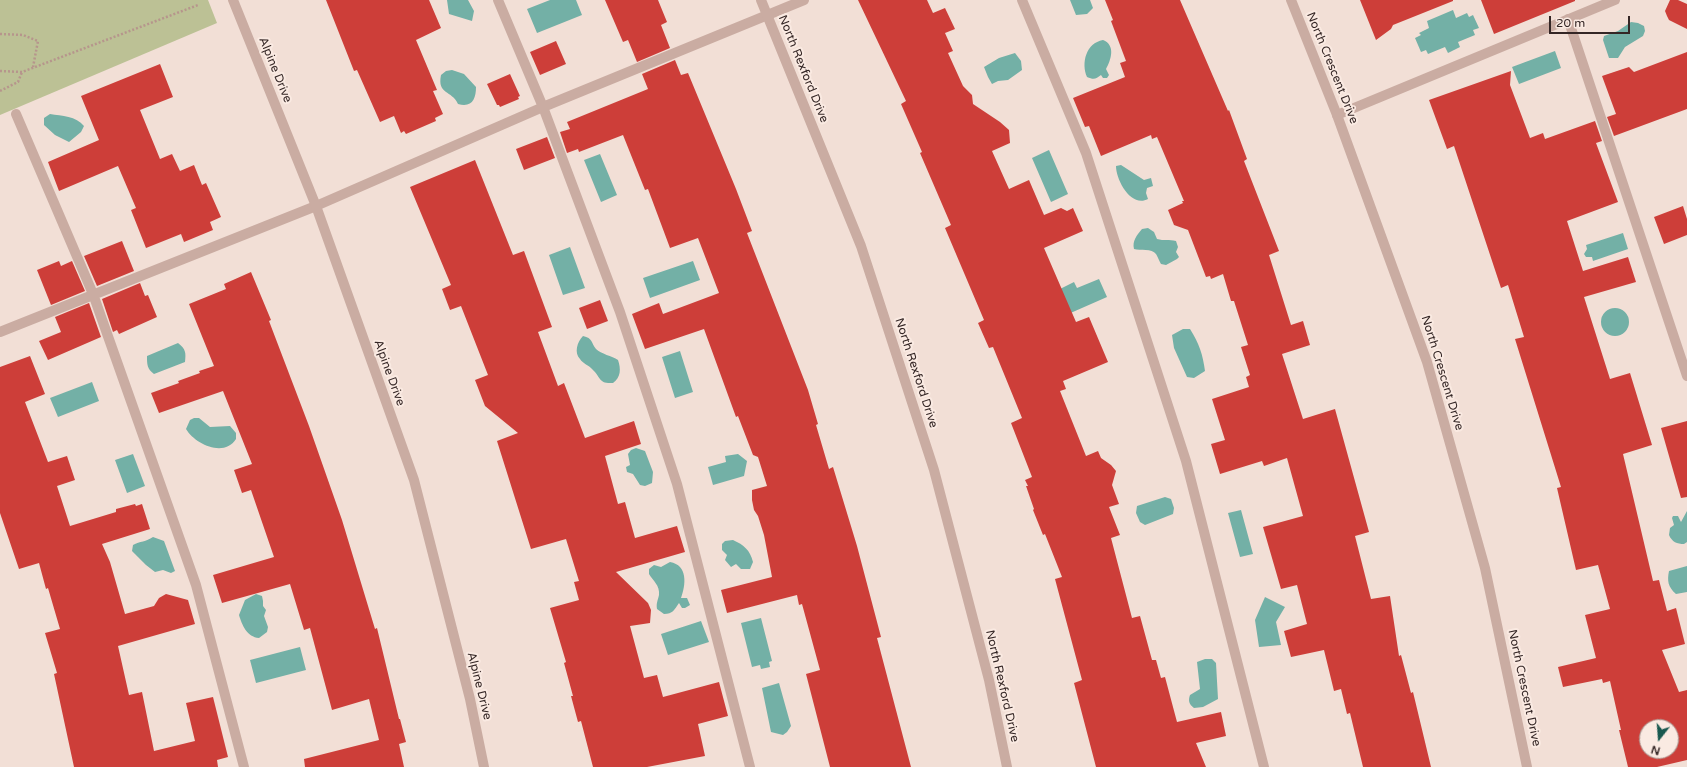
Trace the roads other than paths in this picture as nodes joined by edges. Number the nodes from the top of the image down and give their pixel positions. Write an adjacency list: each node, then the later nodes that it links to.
1 (233, 0): 13 (street, Alpine Drive)
2 (498, 0): 10 (street)
3 (761, 0): 8 (street, North Rexford Drive)
4 (804, 0): 8 (street)
5 (1022, 0): 21 (street)
6 (1291, 0): 12 (street, North Crescent Drive)
7 (1615, 0): 9 (street)
8 (767, 16): 10 (street); 20 (street, North Rexford Drive)
9 (1568, 19): 12 (street); 16 (street)
10 (542, 107): 13 (street); 19 (street)
11 (16, 114): 14 (street)
12 (1337, 115): 22 (street, North Crescent Drive)
13 (316, 206): 14 (street); 18 (street, Alpine Drive)
14 (93, 294): 15 (street); 17 (street)
15 (0, 332)
16 (1687, 376)
17 (244, 767)
18 (484, 767)
19 (750, 767)
20 (1007, 767)
21 (1264, 767)
22 (1527, 767)

